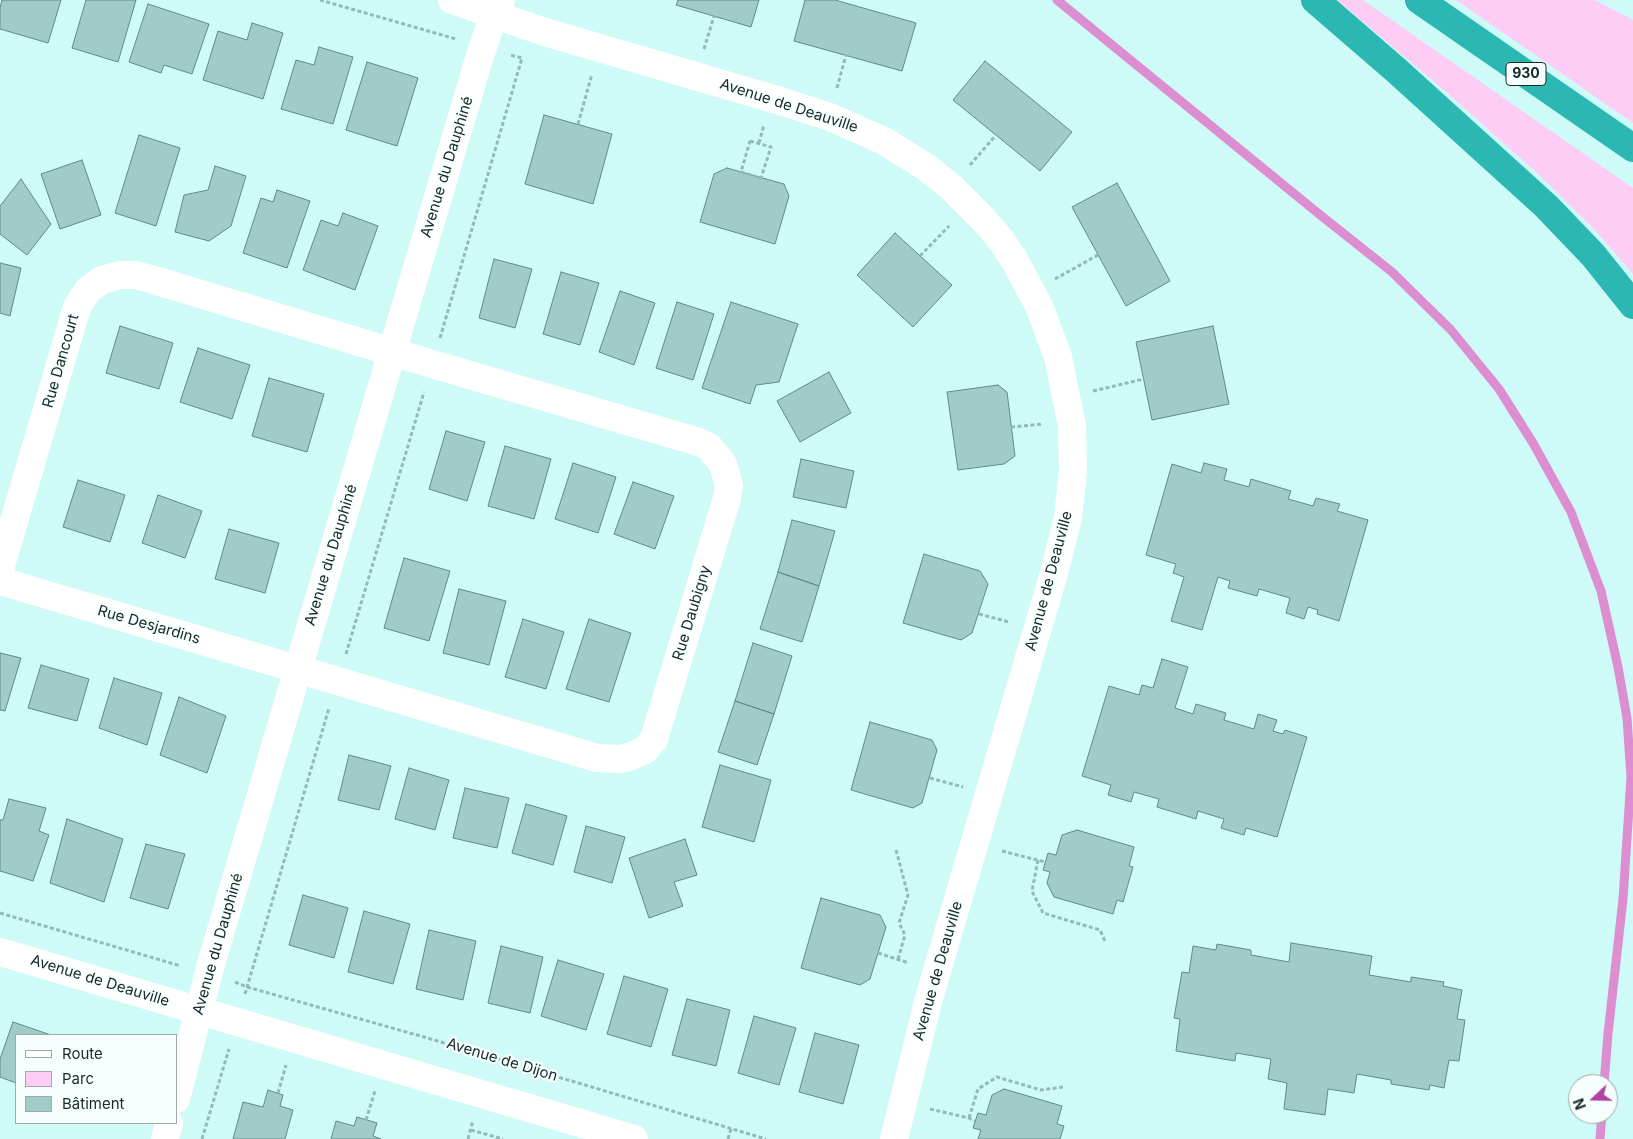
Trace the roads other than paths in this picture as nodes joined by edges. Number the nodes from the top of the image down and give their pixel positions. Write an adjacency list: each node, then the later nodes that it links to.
1 (452, 0): 4 (street, Avenue de Deauville)
2 (1315, 0): 6 (highway)
3 (1419, 0): 5 (highway, 930)
4 (503, 5): 7 (street, Avenue du Dauphiné); 17 (street, Avenue de Deauville)
5 (1633, 148)
6 (1633, 305)
7 (392, 352): 8 (street, Rue Dancourt); 10 (street, Avenue du Dauphiné); 10 (street, Rue Daubigny)
8 (0, 568)
9 (0, 581): 10 (street, Rue Desjardins)
10 (298, 669): 12 (street, Avenue du Dauphiné)
11 (0, 952): 12 (street, Avenue de Deauville)
12 (199, 1011): 13 (street, Avenue du Dauphiné); 16 (street)
13 (178, 1091)
14 (169, 1124): 15 (street)
15 (165, 1139)
16 (634, 1139)
17 (894, 1139)

